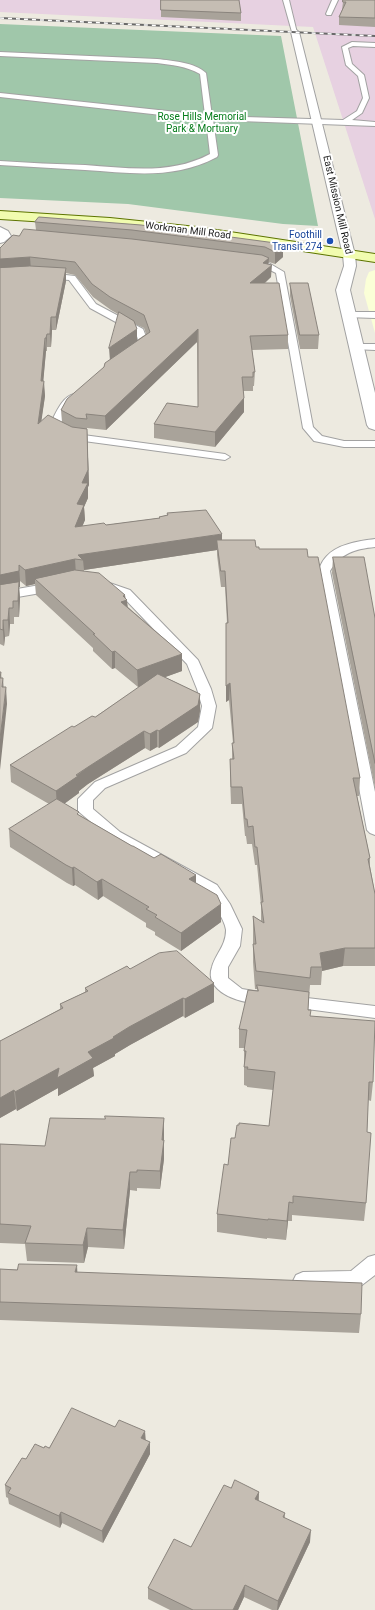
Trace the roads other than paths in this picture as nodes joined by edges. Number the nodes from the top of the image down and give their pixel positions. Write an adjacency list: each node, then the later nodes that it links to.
1 (286, 0): 4 (lane)
2 (336, 0): 3 (lane)
3 (329, 14)
4 (295, 32): 9 (street, East Mission Mill Road)
5 (375, 45): 10 (lane)
6 (0, 54): 8 (lane)
7 (0, 95): 8 (lane)
8 (210, 118): 9 (lane); 12 (lane)
9 (317, 122): 10 (lane); 15 (street, East Mission Mill Road)
10 (346, 122): 11 (lane)
11 (375, 124)
12 (0, 163)
13 (0, 209): 15 (main road, Workman Mill Road)
14 (375, 247): 15 (main road, Workman Mill Road)
15 (348, 249): 16 (main road, Workman Mill Road); 19 (street, East Mission Mill Road)
16 (375, 258)
17 (241, 261): 26 (lane)
18 (38, 275): 23 (lane)
19 (349, 315): 20 (lane); 21 (street, East Mission Mill Road)
20 (375, 315)
21 (356, 347): 22 (lane); 25 (street, East Mission Mill Road)
22 (375, 347)
23 (124, 359)
24 (82, 389): 27 (lane)
25 (375, 425)
26 (375, 444)
27 (225, 457)
28 (375, 543): 32 (lane)
29 (70, 581): 31 (lane)
30 (90, 582): 33 (lane)
31 (0, 596)
32 (375, 830)
33 (375, 1012)
34 (375, 1263): 35 (lane)
35 (282, 1280)

